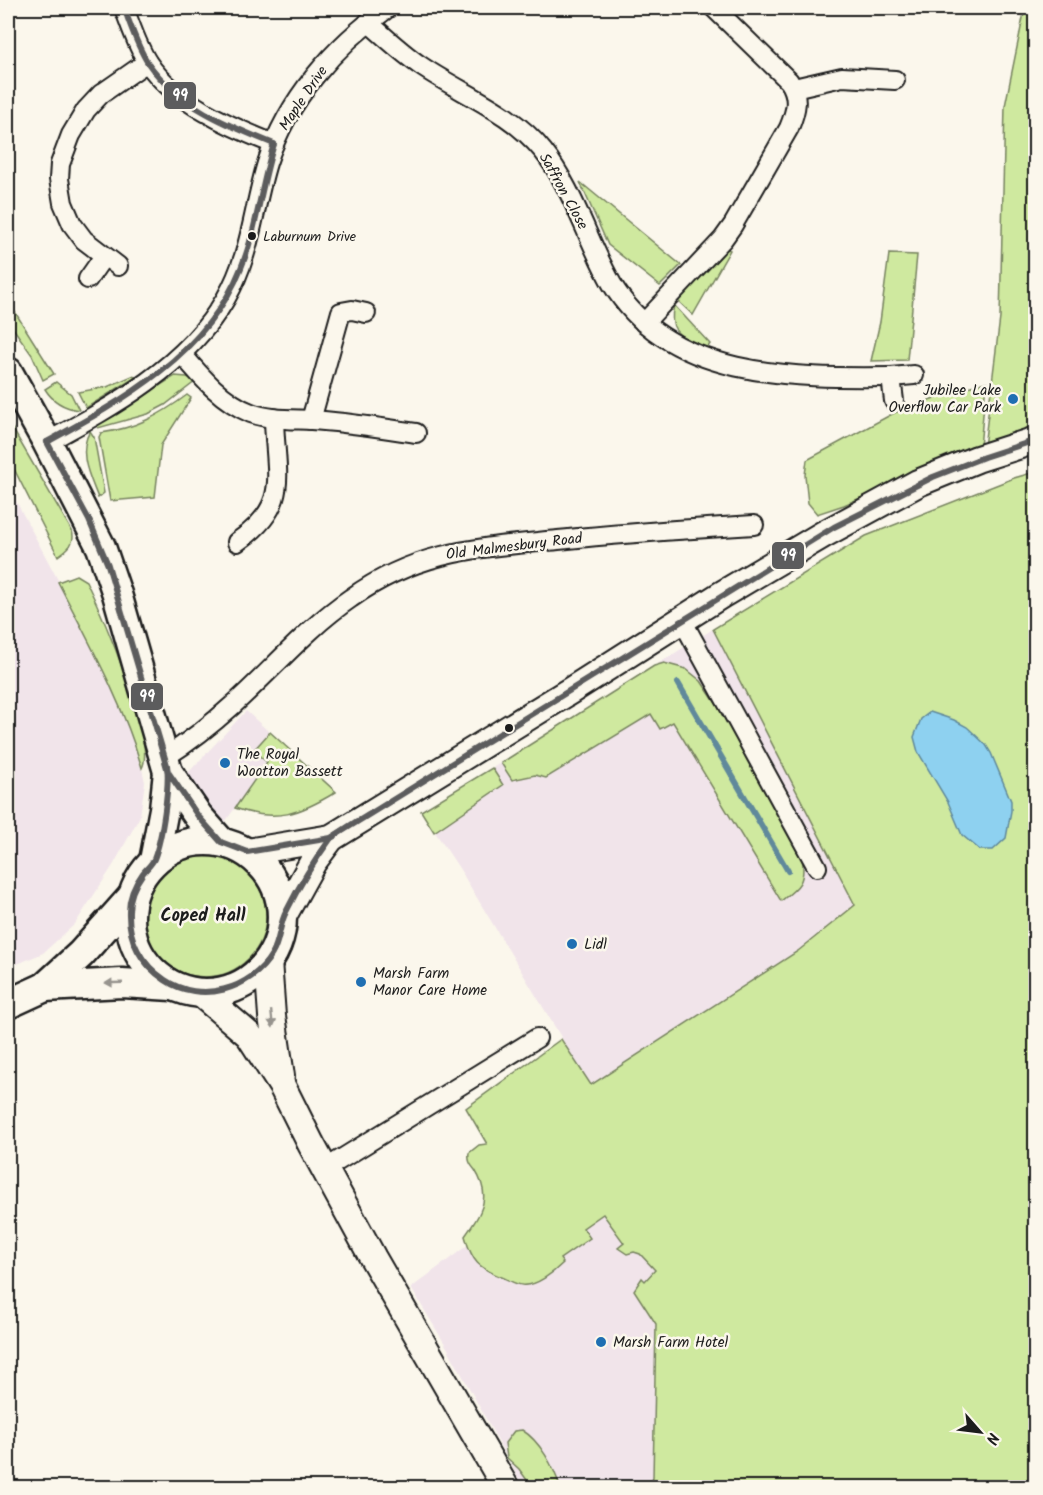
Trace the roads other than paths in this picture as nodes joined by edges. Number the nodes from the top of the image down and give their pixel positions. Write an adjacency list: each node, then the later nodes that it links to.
1 (124, 8): 5 (street)
2 (388, 8): 4 (street, Maple Drive)
3 (714, 8): 7 (street)
4 (368, 22): 8 (street, Maple Drive); 11 (street, Saffron Close)
5 (147, 62): 8 (street); 9 (street)
6 (895, 80): 7 (street)
7 (794, 88): 11 (street)
8 (274, 144): 12 (street, Maple Drive)
9 (88, 279)
10 (366, 313): 18 (street)
11 (644, 323): 15 (street, Saffron Close)
12 (182, 354): 17 (street); 21 (street, Maple Drive)
13 (8, 372): 21 (main road)
14 (914, 375): 15 (street, Saffron Close)
15 (891, 377): 16 (street)
16 (894, 401)
17 (274, 418): 18 (street); 23 (street)
18 (312, 420): 19 (street)
19 (416, 433)
20 (1035, 440): 24 (main road)
21 (47, 442): 25 (main road)
22 (754, 525): 25 (street, Old Malmesbury Road)
23 (237, 542)
24 (682, 620): 26 (main road); 29 (street)
25 (166, 765): 27 (main road); 28 (main road)
26 (331, 838): 27 (main road); 31 (main road)
27 (234, 847): 28 (main road); 31 (main road)
28 (154, 861): 30 (main road)
29 (817, 867)
30 (132, 898): 33 (main road); 34 (main road)
31 (282, 918): 32 (main road)
32 (268, 960): 35 (main road); 38 (main road, one-way to 38)
33 (172, 986): 34 (main road, one-way to 34); 35 (main road)
34 (45, 987): 36 (main road)
35 (200, 993): 38 (main road)
36 (8, 1004)
37 (537, 1038): 39 (street)
38 (282, 1086): 39 (main road)
39 (325, 1169): 40 (main road)
40 (506, 1488)

